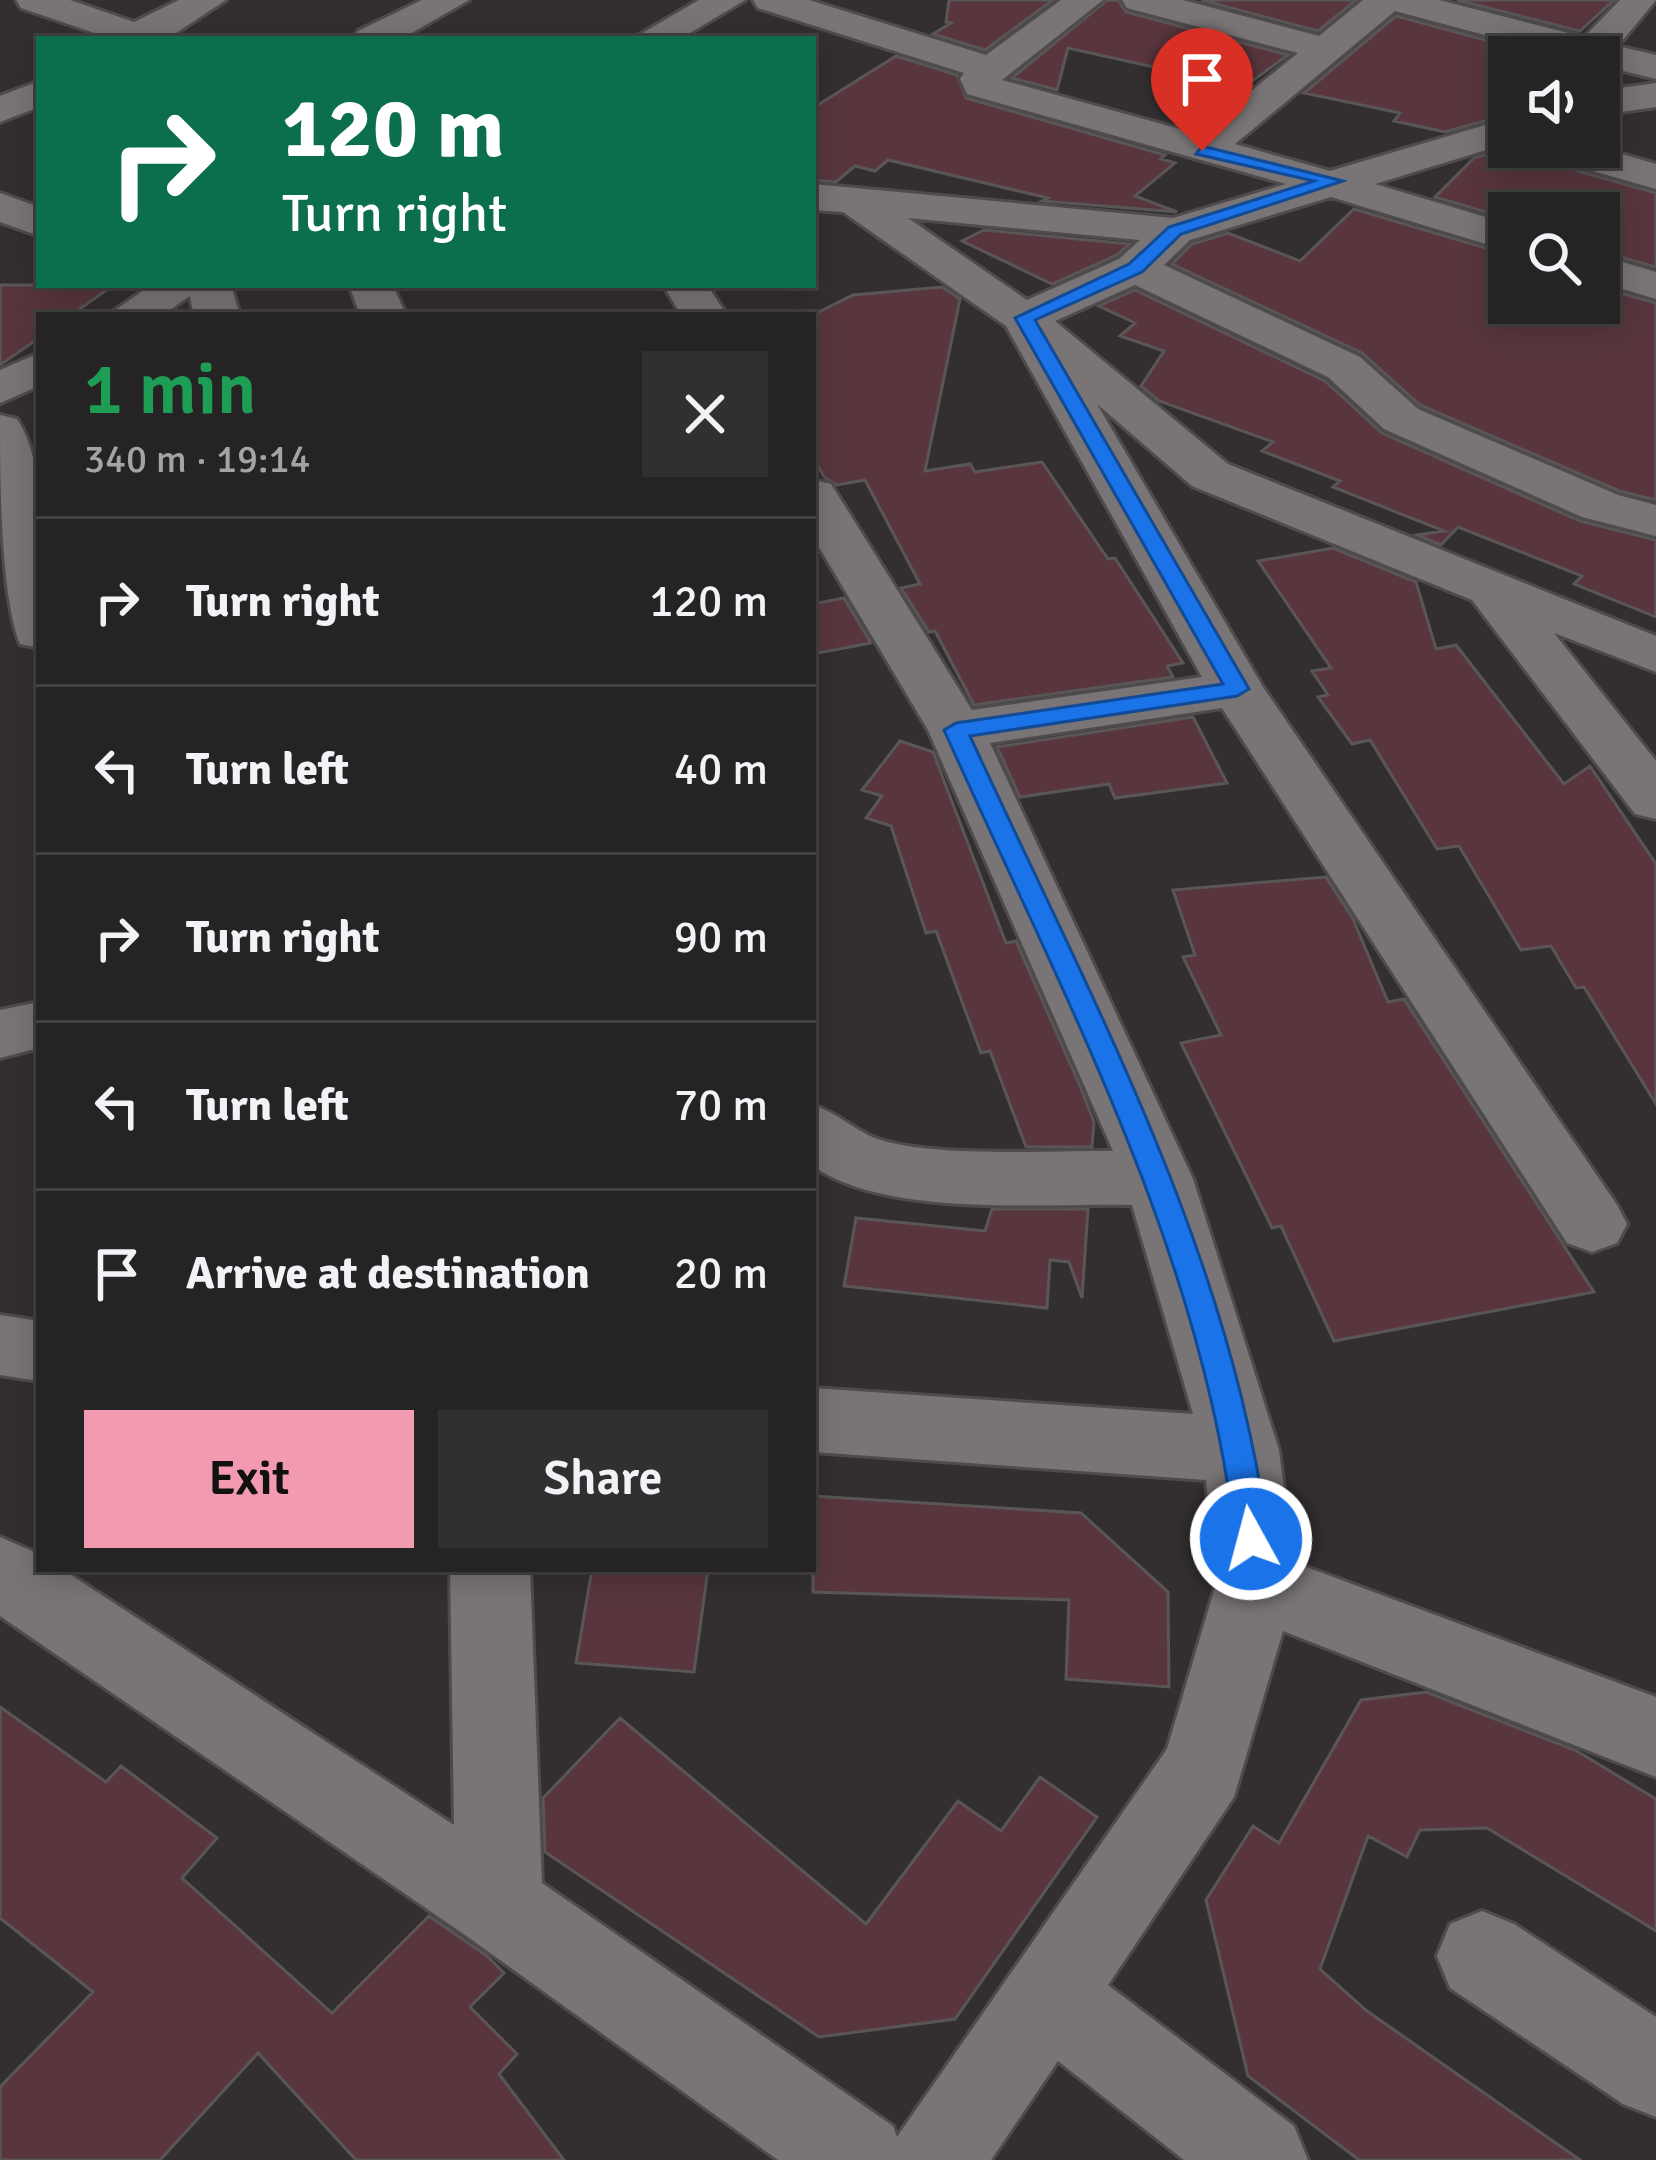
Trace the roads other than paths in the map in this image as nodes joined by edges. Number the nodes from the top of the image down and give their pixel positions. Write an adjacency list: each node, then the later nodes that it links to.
1 (34, 0): 11 (street)
2 (208, 0): 11 (street)
3 (451, 0): 12 (street)
4 (727, 0): 13 (street)
5 (771, 0): 19 (street)
6 (1085, 0): 19 (street)
7 (1140, 0): 16 (street)
8 (1386, 0): 16 (street)
9 (1396, 0): 14 (street)
10 (1641, 0): 15 (street)
11 (143, 36)
12 (377, 36)
13 (657, 36)
14 (1530, 36)
15 (1605, 36)
16 (1322, 48): 25 (street)
17 (1620, 59): 18 (street)
18 (1656, 67)
19 (991, 69): 25 (street)
20 (36, 94): 23 (street)
21 (1656, 95): 22 (street)
22 (1620, 101)
23 (0, 110)
24 (1488, 138): 28 (street)
25 (1202, 151): 28 (street)
26 (1620, 166): 27 (street)
27 (1656, 177)
28 (1334, 181): 32 (street); 33 (street)
29 (834, 199): 32 (street); 39 (street)
30 (0, 206): 31 (street)
31 (36, 222)
32 (1175, 231): 34 (street)
33 (1488, 231)
34 (1135, 268): 39 (street); 44 (street)
35 (1620, 275): 36 (street)
36 (1656, 286)
37 (177, 288): 38 (street)
38 (135, 312)
39 (1024, 318): 45 (street); 48 (street)
40 (36, 369): 41 (street)
41 (0, 389)
42 (0, 429): 46 (street)
43 (816, 500): 49 (street)
44 (1656, 520)
45 (1485, 582): 47 (street); 50 (street)
46 (36, 616)
47 (1656, 655)
48 (1237, 689): 49 (street); 55 (street)
49 (956, 730): 54 (street)
50 (1656, 800)
51 (36, 1026): 52 (street)
52 (0, 1034)
53 (816, 1133): 54 (street)
54 (1159, 1179): 59 (street)
55 (1592, 1224)
56 (0, 1345): 57 (street)
57 (36, 1351)
58 (816, 1420): 59 (street)
59 (1241, 1450): 62 (street)
60 (0, 1572): 64 (street)
61 (490, 1572): 64 (street)
62 (1256, 1584): 63 (street); 66 (street)
63 (1656, 1737)
64 (500, 1906): 68 (street)
65 (1482, 1956): 67 (street)
66 (1050, 1996): 69 (street); 70 (street)
67 (1656, 2072)
68 (859, 2160)
69 (934, 2160)
70 (1260, 2160)

